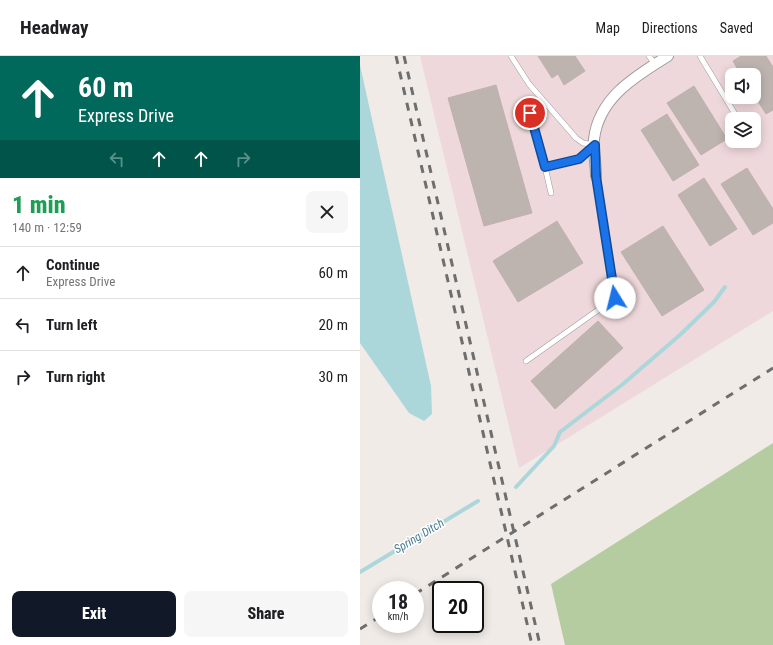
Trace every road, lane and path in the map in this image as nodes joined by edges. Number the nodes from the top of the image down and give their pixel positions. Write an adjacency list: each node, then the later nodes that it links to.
1 (510, 56): 7 (lane)
2 (668, 56): 4 (street)
3 (700, 56): 5 (lane)
4 (652, 60): 7 (street)
5 (734, 112)
6 (530, 113): 8 (lane)
7 (595, 145): 8 (lane); 9 (street)
8 (545, 167): 10 (lane)
9 (596, 176): 11 (lane)
10 (551, 193)
11 (526, 361)

